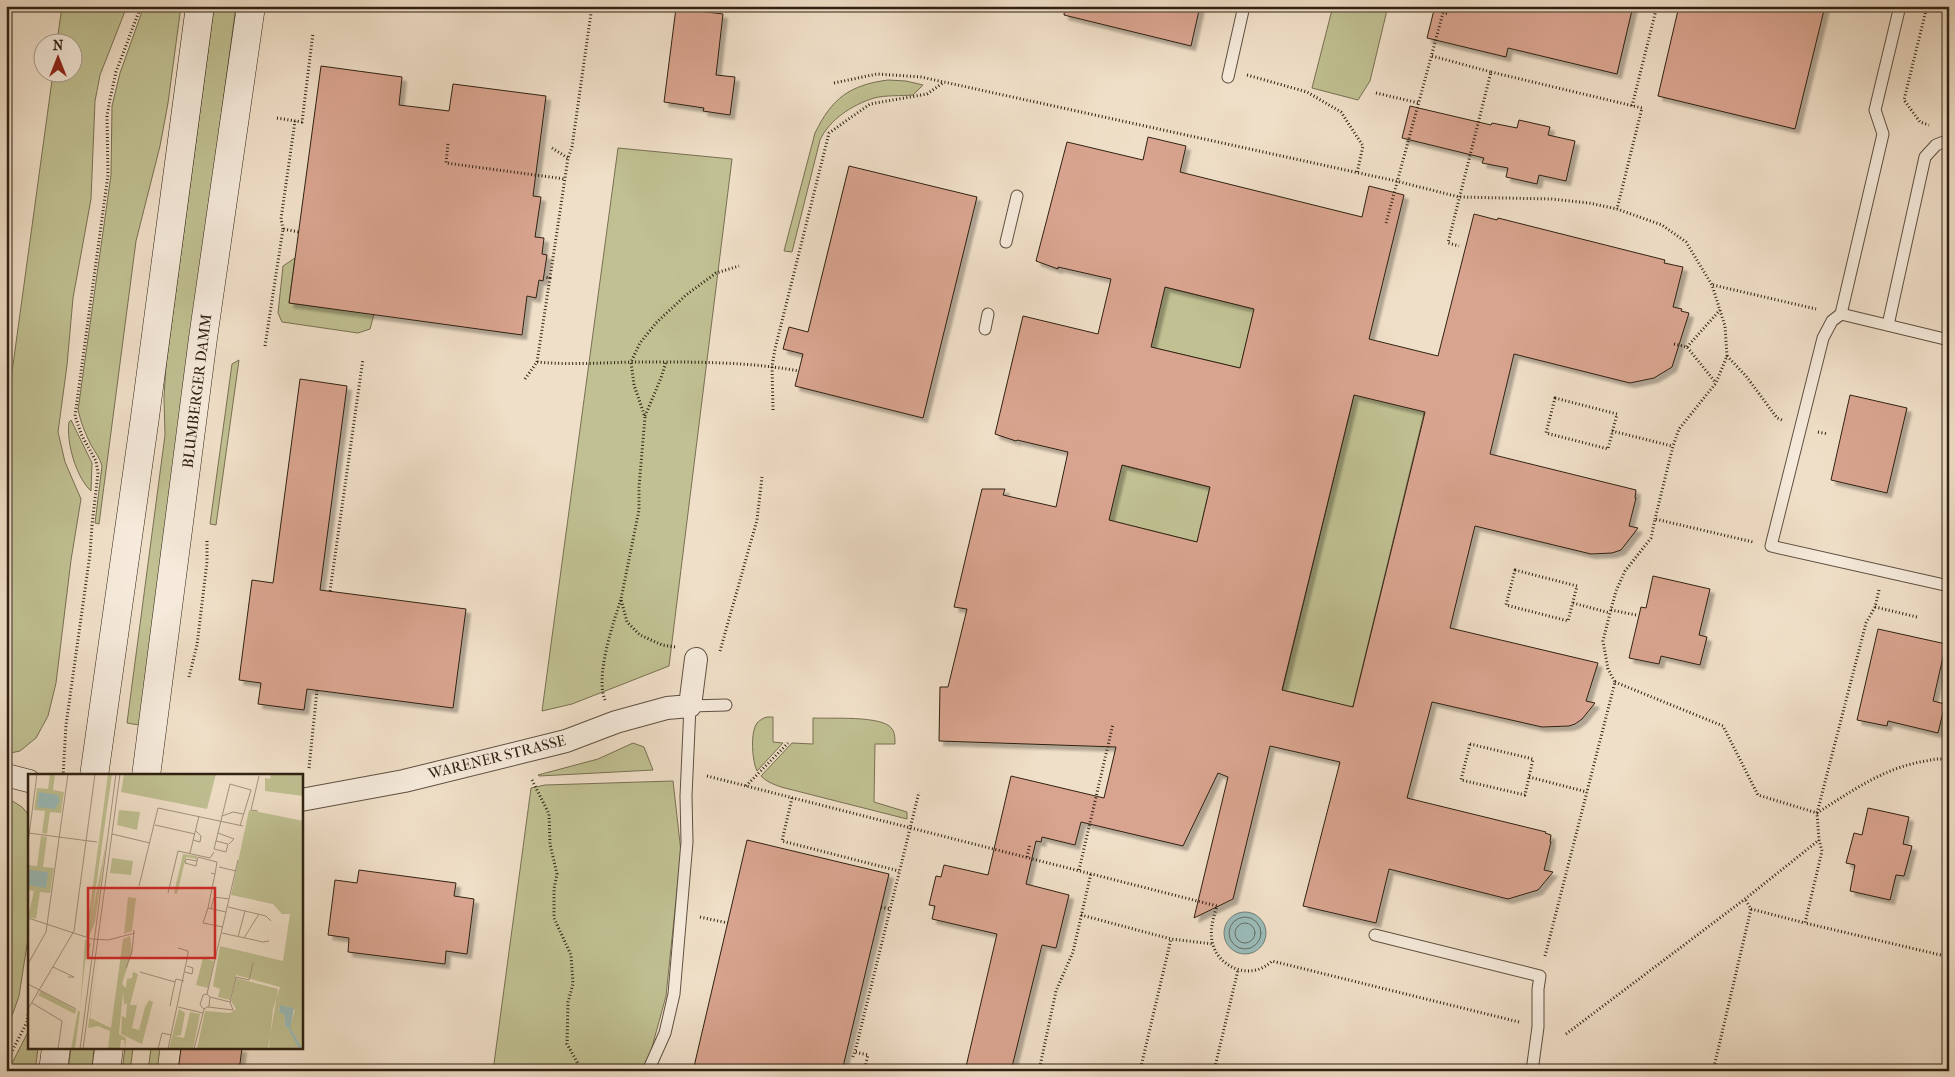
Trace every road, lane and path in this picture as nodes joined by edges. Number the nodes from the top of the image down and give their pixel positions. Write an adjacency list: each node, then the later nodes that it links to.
1 (141, 6): 88 (path)
2 (200, 6): 89 (main road)
3 (251, 6): 90 (main road, BLUMBERGER DAMM)
4 (592, 6): 25 (path)
5 (1244, 6): 13 (lane)
6 (1657, 6): 18 (path)
7 (1900, 6): 43 (lane)
8 (1926, 6): 21 (path)
9 (1449, 14): 11 (path)
10 (313, 33): 20 (path)
11 (1432, 56): 12 (path); 17 (path)
12 (1491, 72): 18 (path); 30 (path)
13 (1229, 74): 26 (path)
14 (945, 82): 15 (path); 26 (path); 55 (path)
15 (834, 83)
16 (1376, 93): 17 (path)
17 (1419, 103): 28 (path)
18 (1632, 106): 31 (path)
19 (277, 118): 20 (path)
20 (295, 121): 33 (path)
21 (1934, 127)
22 (1949, 140): 44 (lane)
23 (448, 144): 27 (path)
24 (552, 148): 25 (path)
25 (568, 158): 27 (path)
26 (1357, 173): 28 (path)
27 (564, 179): 39 (path)
28 (1396, 181): 30 (path); 32 (path)
29 (1017, 196): 35 (lane)
30 (1459, 197): 31 (path); 36 (path)
31 (1617, 209): 40 (path)
32 (1386, 223)
33 (283, 229): 34 (path); 48 (path)
34 (299, 232)
35 (1006, 242)
36 (1459, 246)
37 (739, 266): 53 (path)
38 (544, 277): 39 (path)
39 (550, 278): 52 (path)
40 (1712, 285): 41 (path); 43 (path)
41 (1720, 310): 49 (path); 50 (path)
42 (988, 314): 45 (lane)
43 (1841, 314): 44 (lane); 61 (lane)
44 (1888, 325): 46 (lane)
45 (985, 329)
46 (1949, 340)
47 (1674, 344): 49 (path)
48 (265, 346)
49 (1687, 347): 58 (path)
50 (1727, 356): 58 (path); 61 (path)
51 (363, 359): 69 (path)
52 (537, 362): 53 (path); 57 (path)
53 (631, 362): 54 (path); 60 (path)
54 (666, 362): 55 (path); 60 (path)
55 (772, 366): 56 (path); 59 (path)
56 (799, 371)
57 (525, 379)
58 (1716, 383): 63 (path)
59 (773, 410)
60 (645, 416): 70 (path)
61 (1800, 427): 66 (lane)
62 (1612, 431): 62 (path); 63 (path)
63 (1673, 446): 65 (path)
64 (762, 477): 78 (path)
65 (1655, 519): 66 (path); 73 (path)
66 (1771, 546): 67 (lane)
67 (1883, 572): 68 (lane); 72 (path)
68 (1949, 586)
69 (330, 591)
70 (621, 598): 76 (path); 81 (path)
71 (1572, 603): 71 (path); 73 (path)
72 (1876, 608): 75 (path); 101 (path)
73 (1610, 611): 74 (path); 79 (path)
74 (1636, 616)
75 (1917, 617)
76 (676, 647)
77 (696, 659): 83 (street)
78 (719, 659)
79 (1615, 682): 98 (path); 101 (path)
80 (317, 690): 87 (path)
81 (606, 701)
82 (726, 705): 83 (lane)
83 (690, 706): 91 (lane); 100 (street, WARENER STRASSE)
84 (1113, 724): 106 (path)
85 (788, 743): 96 (path)
86 (1949, 760): 101 (path)
87 (309, 768)
88 (63, 774)
89 (94, 774)
90 (146, 774)
91 (687, 774): 96 (path); 113 (lane)
92 (6, 776): 95 (street)
93 (1529, 777): 93 (path); 98 (path)
94 (532, 780): 136 (path)
95 (28, 781)
96 (746, 786): 99 (path)
97 (919, 792): 102 (path)
98 (1587, 792): 122 (path)
99 (792, 798): 102 (path); 107 (path)
100 (302, 800)
101 (1818, 813): 103 (path)
102 (909, 828): 105 (path); 107 (path)
103 (1819, 840): 109 (path); 116 (path)
104 (1030, 844): 105 (path)
105 (1027, 857): 106 (path)
106 (1079, 870): 108 (path)
107 (899, 871): 111 (path)
108 (1091, 873): 114 (path); 119 (path)
109 (1745, 900): 112 (path); 125 (path)
110 (881, 907): 111 (path)
111 (890, 909): 128 (path)
112 (1751, 909): 116 (path); 132 (path)
113 (682, 914): 115 (path); 137 (lane)
114 (1081, 916): 118 (path); 139 (path)
115 (728, 923)
116 (1805, 923): 120 (path)
117 (1375, 935): 122 (lane)
118 (1171, 939): 119 (path); 140 (path)
119 (1213, 944): 121 (path)
120 (1949, 957)
121 (1238, 970): 124 (path); 141 (path)
122 (1540, 976): 124 (lane)
123 (28, 1015): 130 (path)
124 (1538, 1027): 142 (lane)
125 (1566, 1034)
126 (56, 1050): 133 (main road)
127 (109, 1050): 134 (main road)
128 (854, 1052): 129 (path); 138 (path)
129 (853, 1057)
130 (6, 1063)
131 (291, 1066): 135 (path)
132 (1714, 1067)
133 (53, 1071)
134 (106, 1071)
135 (328, 1071)
136 (579, 1071)
137 (648, 1071)
138 (864, 1071)
139 (1039, 1071)
140 (1140, 1071)
141 (1214, 1071)
142 (1532, 1071)

